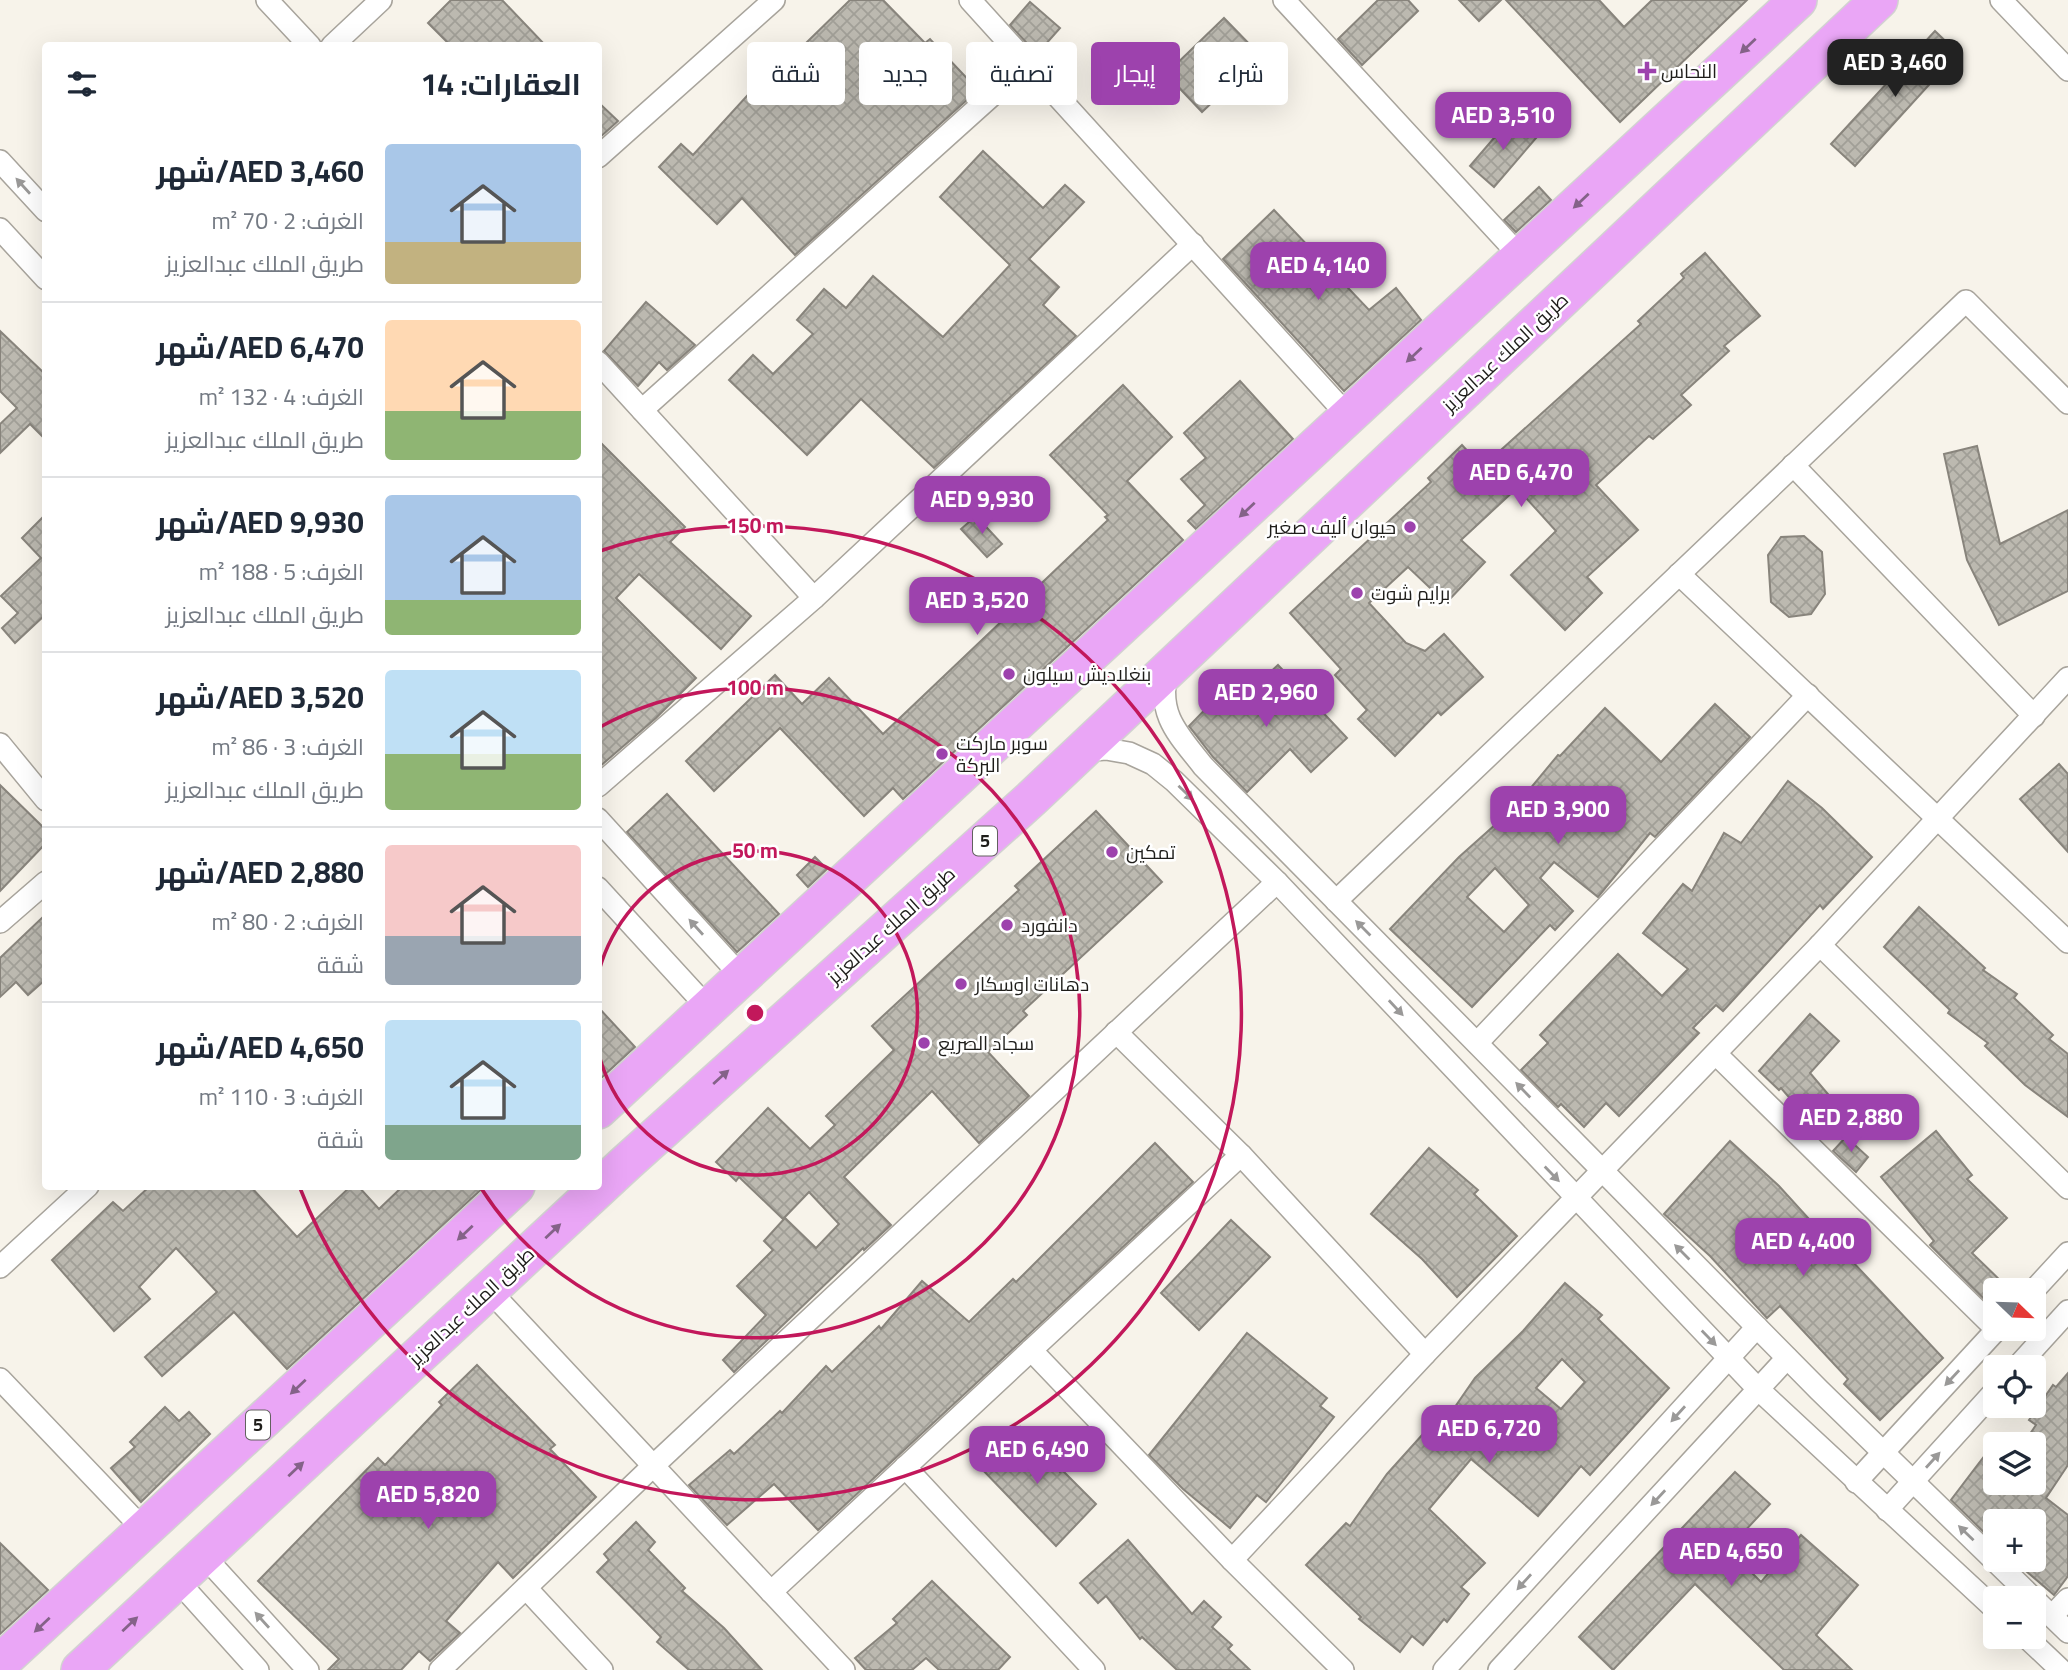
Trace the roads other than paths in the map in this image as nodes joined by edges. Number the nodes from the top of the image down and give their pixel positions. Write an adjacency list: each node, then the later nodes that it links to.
1 (267, 0): 9 (street)
2 (381, 0): 10 (street)
3 (774, 0): 15 (street)
4 (970, 0): 11 (street)
5 (1284, 0): 20 (street)
6 (1798, 0): 20 (highway, one-way to 20)
7 (1879, 0): 29 (highway, طريق الملك عبدالعزيز / 5)
8 (2001, 0): 12 (street)
9 (306, 42)
10 (336, 42)
11 (1009, 42)
12 (2068, 70)
13 (981, 105): 24 (street)
14 (1066, 105): 19 (street)
15 (602, 153)
16 (0, 161): 17 (street, one-way to 16)
17 (42, 207)
18 (0, 229): 21 (street)
19 (1193, 244): 25 (street); 28 (street)
20 (1521, 257): 25 (highway, one-way to 25)
21 (42, 275)
22 (602, 366): 24 (street)
23 (2068, 403): 26 (street)
24 (642, 410): 28 (street)
25 (1348, 416): 48 (highway, one-way to 48)
26 (1793, 466): 27 (street); 32 (street)
27 (1679, 574): 31 (street); 44 (street)
28 (814, 598): 37 (street)
29 (1167, 672): 34 (street); 35 (highway, طريق الملك عبدالعزيز / 5)
30 (2068, 678): 32 (street)
31 (1808, 695): 39 (street); 51 (street)
32 (2034, 716): 39 (street)
33 (0, 744): 38 (street)
34 (1190, 749): 36 (street); 44 (street)
35 (1082, 751): 36 (street); 56 (highway, طريق الملك عبدالعزيز / 5, one-way to 35)
36 (1163, 772): 41 (street, one-way to 41)
37 (602, 783)
38 (42, 795)
39 (1937, 818): 46 (street); 47 (street)
40 (602, 823): 48 (street, one-way to 40)
41 (1277, 882): 50 (street); 61 (street, one-way to 61)
42 (42, 885): 45 (street)
43 (602, 892): 49 (street)
44 (1336, 901): 51 (street, one-way to 44)
45 (0, 922)
46 (2068, 942)
47 (1820, 946): 52 (street); 57 (street)
48 (742, 977): 49 (highway)
49 (708, 1008): 53 (highway)
50 (1116, 1032): 54 (street); 79 (street)
51 (1477, 1043): 55 (street, one-way to 51)
52 (1716, 1054): 55 (street); 67 (street)
53 (602, 1106)
54 (1241, 1155): 70 (street); 71 (street)
55 (1602, 1172): 61 (street); 68 (street, one-way to 55)
56 (602, 1187)
57 (2068, 1188)
58 (84, 1190): 63 (street)
59 (512, 1190): 84 (highway, 5, one-way to 84)
60 (599, 1190): 65 (highway, طريق الملك عبدالعزيز / 5, one-way to 60)
61 (1576, 1199): 71 (street); 73 (street, one-way to 73)
62 (2068, 1253): 64 (street)
63 (0, 1267)
64 (2045, 1278)
65 (489, 1290): 79 (street); 86 (highway, طريق الملك عبدالعزيز / 5, one-way to 65)
66 (2068, 1311): 72 (street)
67 (1983, 1315)
68 (1757, 1327): 73 (street); 74 (street)
69 (1986, 1341): 78 (street, one-way to 78)
70 (1031, 1350): 80 (street); 85 (street)
71 (1425, 1354): 85 (street)
72 (2028, 1355)
73 (1729, 1358): 76 (street); 105 (street, one-way to 105)
74 (1787, 1358): 76 (street); 78 (street)
75 (0, 1379): 84 (street)
76 (1758, 1389): 82 (street); 106 (street, one-way to 106)
77 (1983, 1404): 81 (street, one-way to 77)
78 (1884, 1453): 81 (street); 82 (street)
79 (653, 1466): 88 (street); 89 (street)
80 (905, 1467): 89 (street); 103 (street)
81 (1913, 1481): 83 (street); 87 (street, one-way to 81)
82 (1856, 1482): 83 (street)
83 (1886, 1510): 90 (street)
84 (144, 1530): 96 (highway, 5, one-way to 96)
85 (1233, 1559): 104 (street)
86 (190, 1567): 97 (highway, طريق الملك عبدالعزيز / 5, one-way to 86); 98 (street); 99 (street, one-way to 86)
87 (2021, 1586)
88 (526, 1588): 100 (street); 101 (street)
89 (771, 1592): 102 (street)
90 (1983, 1598)
91 (2068, 1599): 93 (street)
92 (2046, 1610): 93 (street)
93 (2052, 1616): 94 (street)
94 (2068, 1632)
95 (2039, 1649): 107 (street)
96 (0, 1663)
97 (80, 1670)
98 (258, 1670)
99 (308, 1670)
100 (440, 1670)
101 (602, 1670)
102 (844, 1670)
103 (1094, 1670)
104 (1343, 1670)
105 (1444, 1670)
106 (1499, 1670)
107 (2061, 1670)

